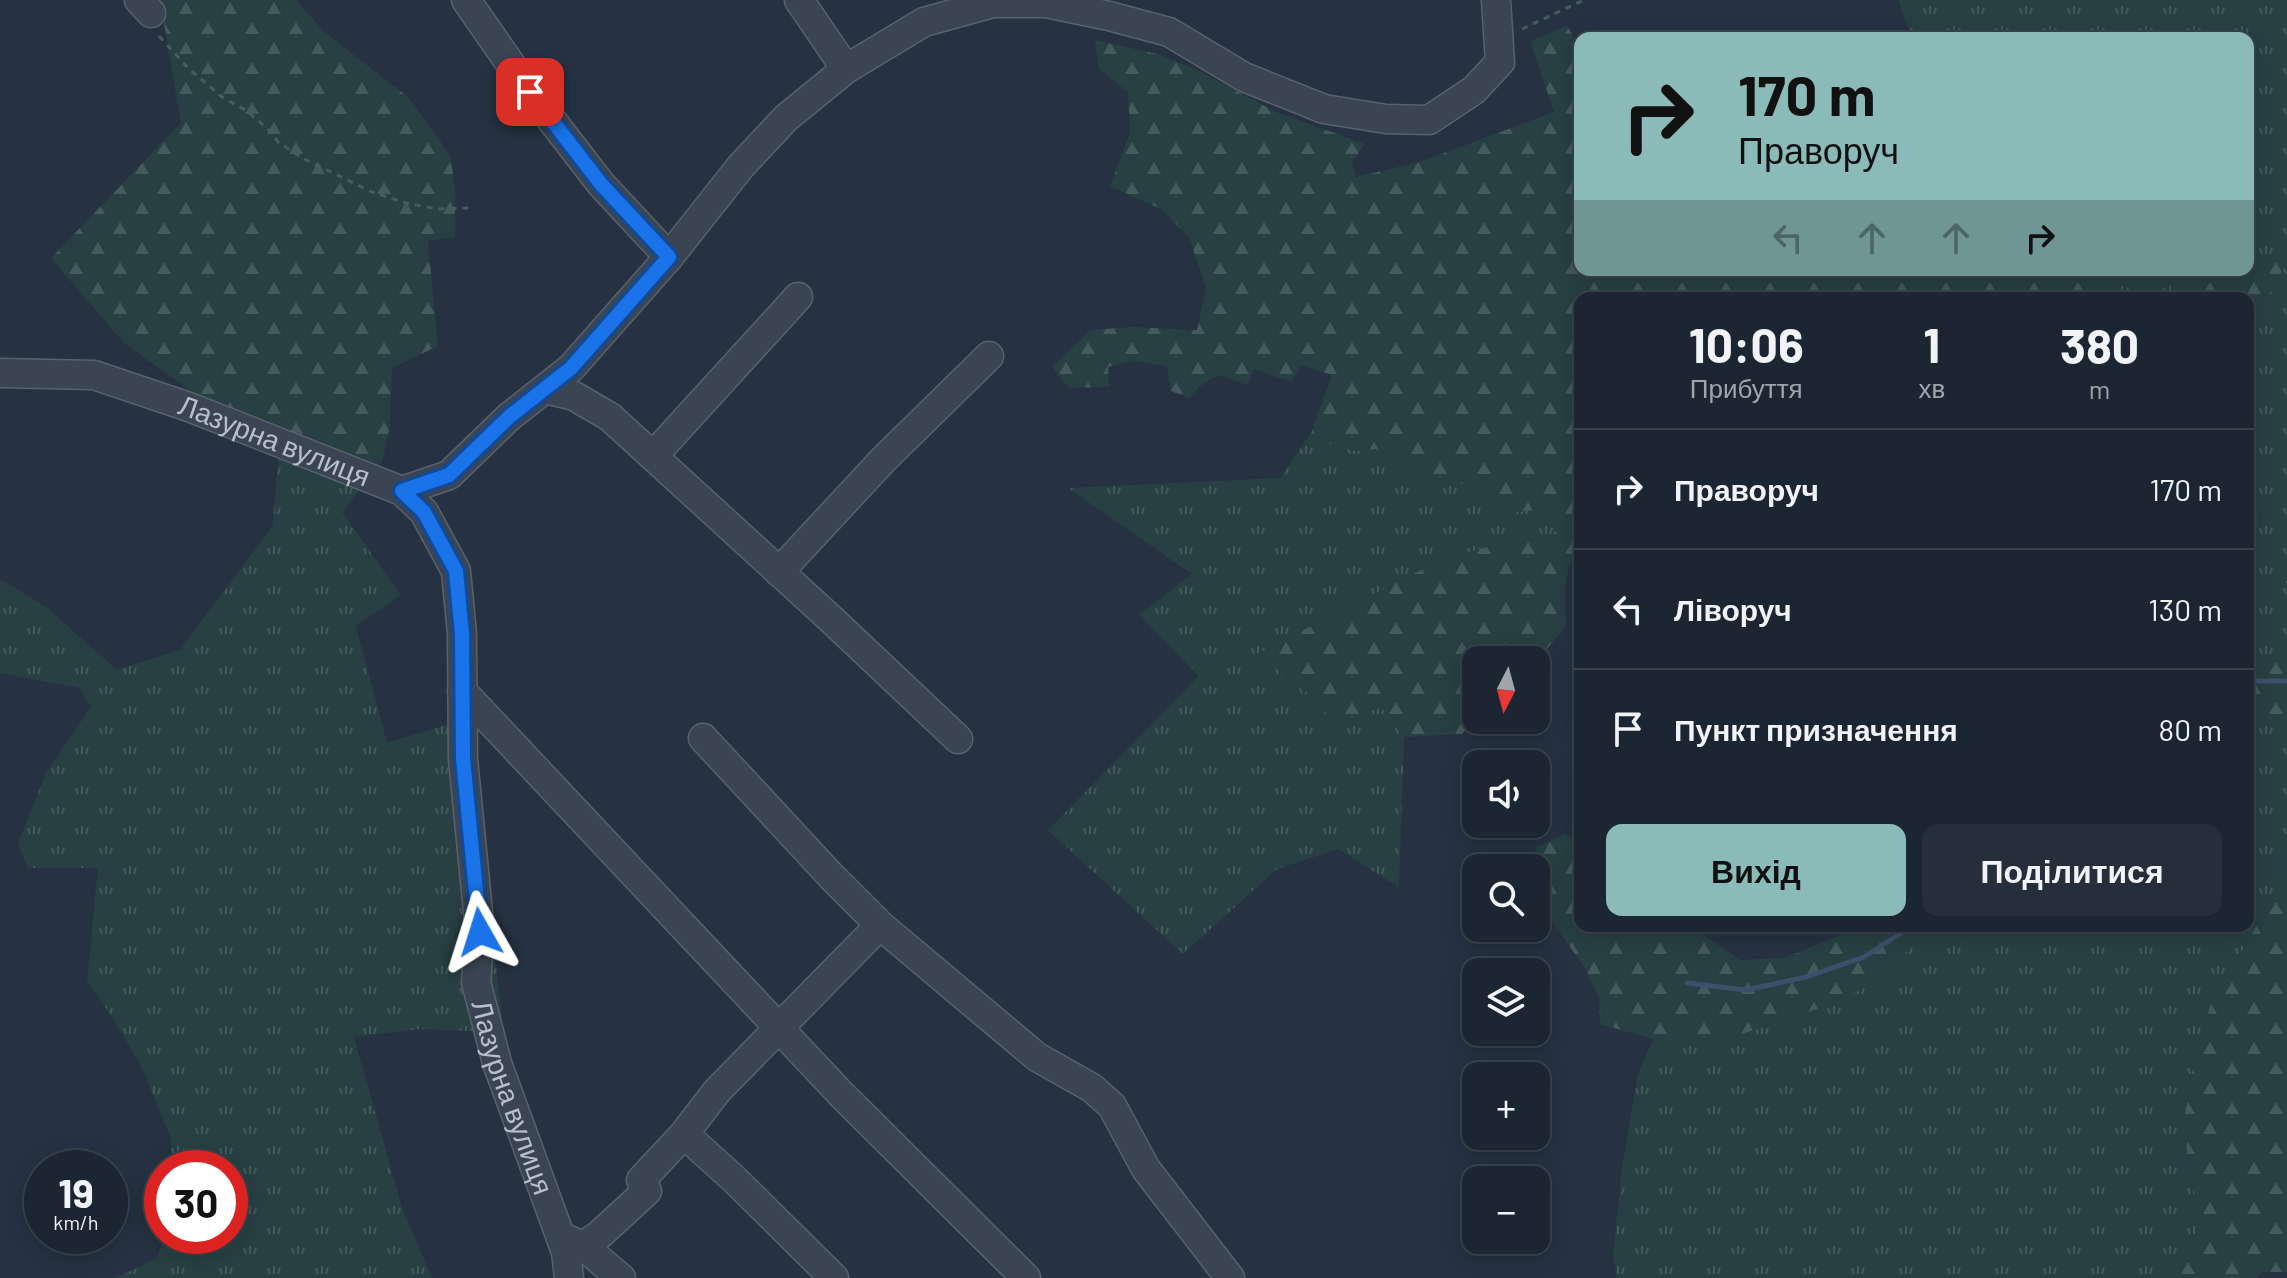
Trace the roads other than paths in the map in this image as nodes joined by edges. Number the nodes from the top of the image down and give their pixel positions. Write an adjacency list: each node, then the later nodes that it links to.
1 (466, 0): 5 (street)
2 (799, 0): 4 (street)
3 (1496, 0): 4 (street)
4 (846, 69): 5 (street)
5 (669, 257): 9 (street)
6 (798, 297): 10 (street)
7 (989, 356): 12 (street)
8 (0, 373): 11 (street, Лазурна вулиця)
9 (545, 389): 10 (street); 11 (street)
10 (653, 456): 12 (street)
11 (402, 491): 13 (street, Лазурна вулиця)
12 (779, 572): 15 (street)
13 (462, 691): 17 (street); 19 (street, Лазурна вулиця)
14 (703, 738): 16 (street)
15 (958, 739)
16 (880, 925): 17 (street); 24 (street)
17 (779, 1028): 18 (street); 23 (street)
18 (684, 1134): 19 (street); 22 (street)
19 (571, 1241): 20 (street, Лазурна вулиця); 21 (street)
20 (569, 1278)
21 (621, 1278)
22 (834, 1278)
23 (1026, 1278)
24 (1230, 1278)

